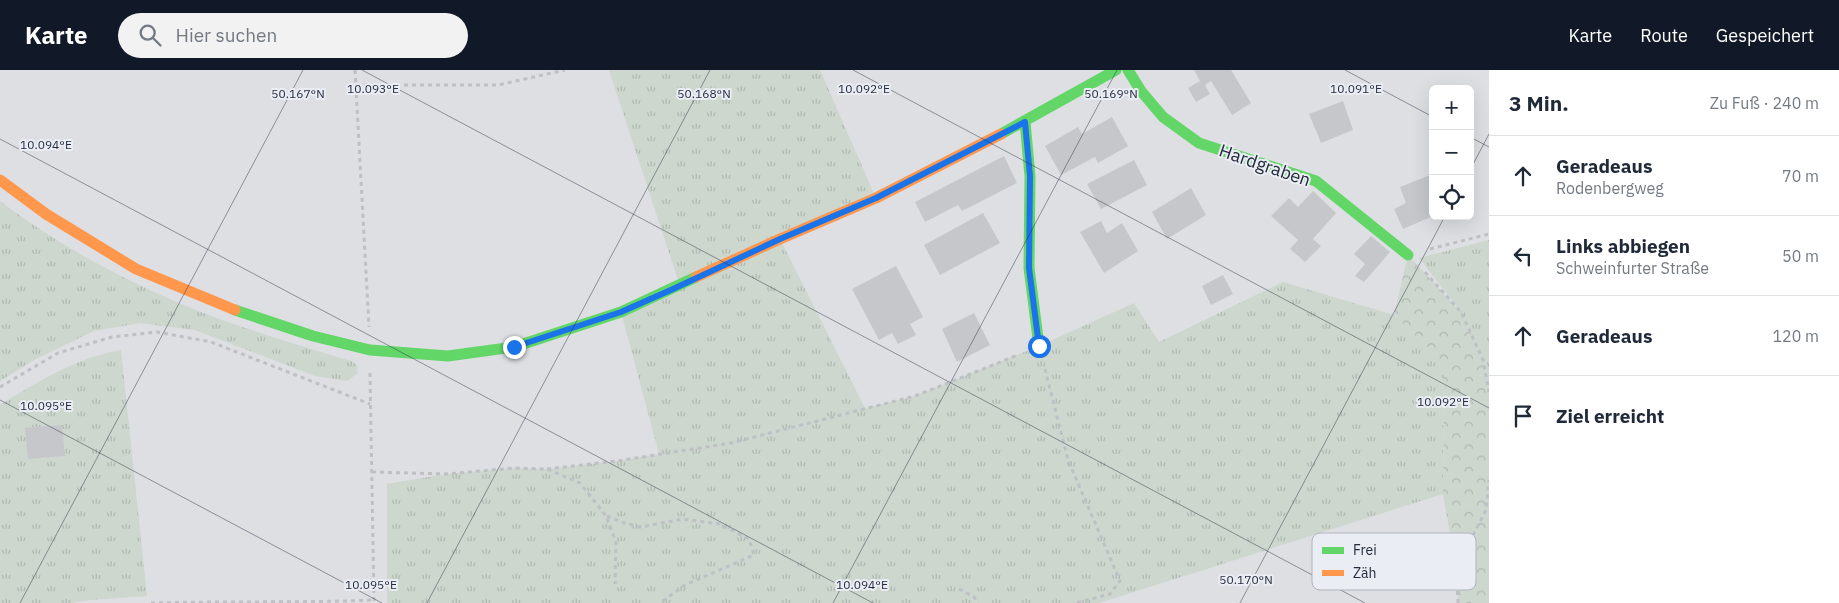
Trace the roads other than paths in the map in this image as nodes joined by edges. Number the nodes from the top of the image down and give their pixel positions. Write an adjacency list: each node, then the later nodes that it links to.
1 (1116, 70): 3 (main road)
2 (1128, 70): 5 (main road, Hardgraben)
3 (1025, 122): 4 (main road); 6 (main road)
4 (0, 180)
5 (1408, 255)
6 (1039, 346)

